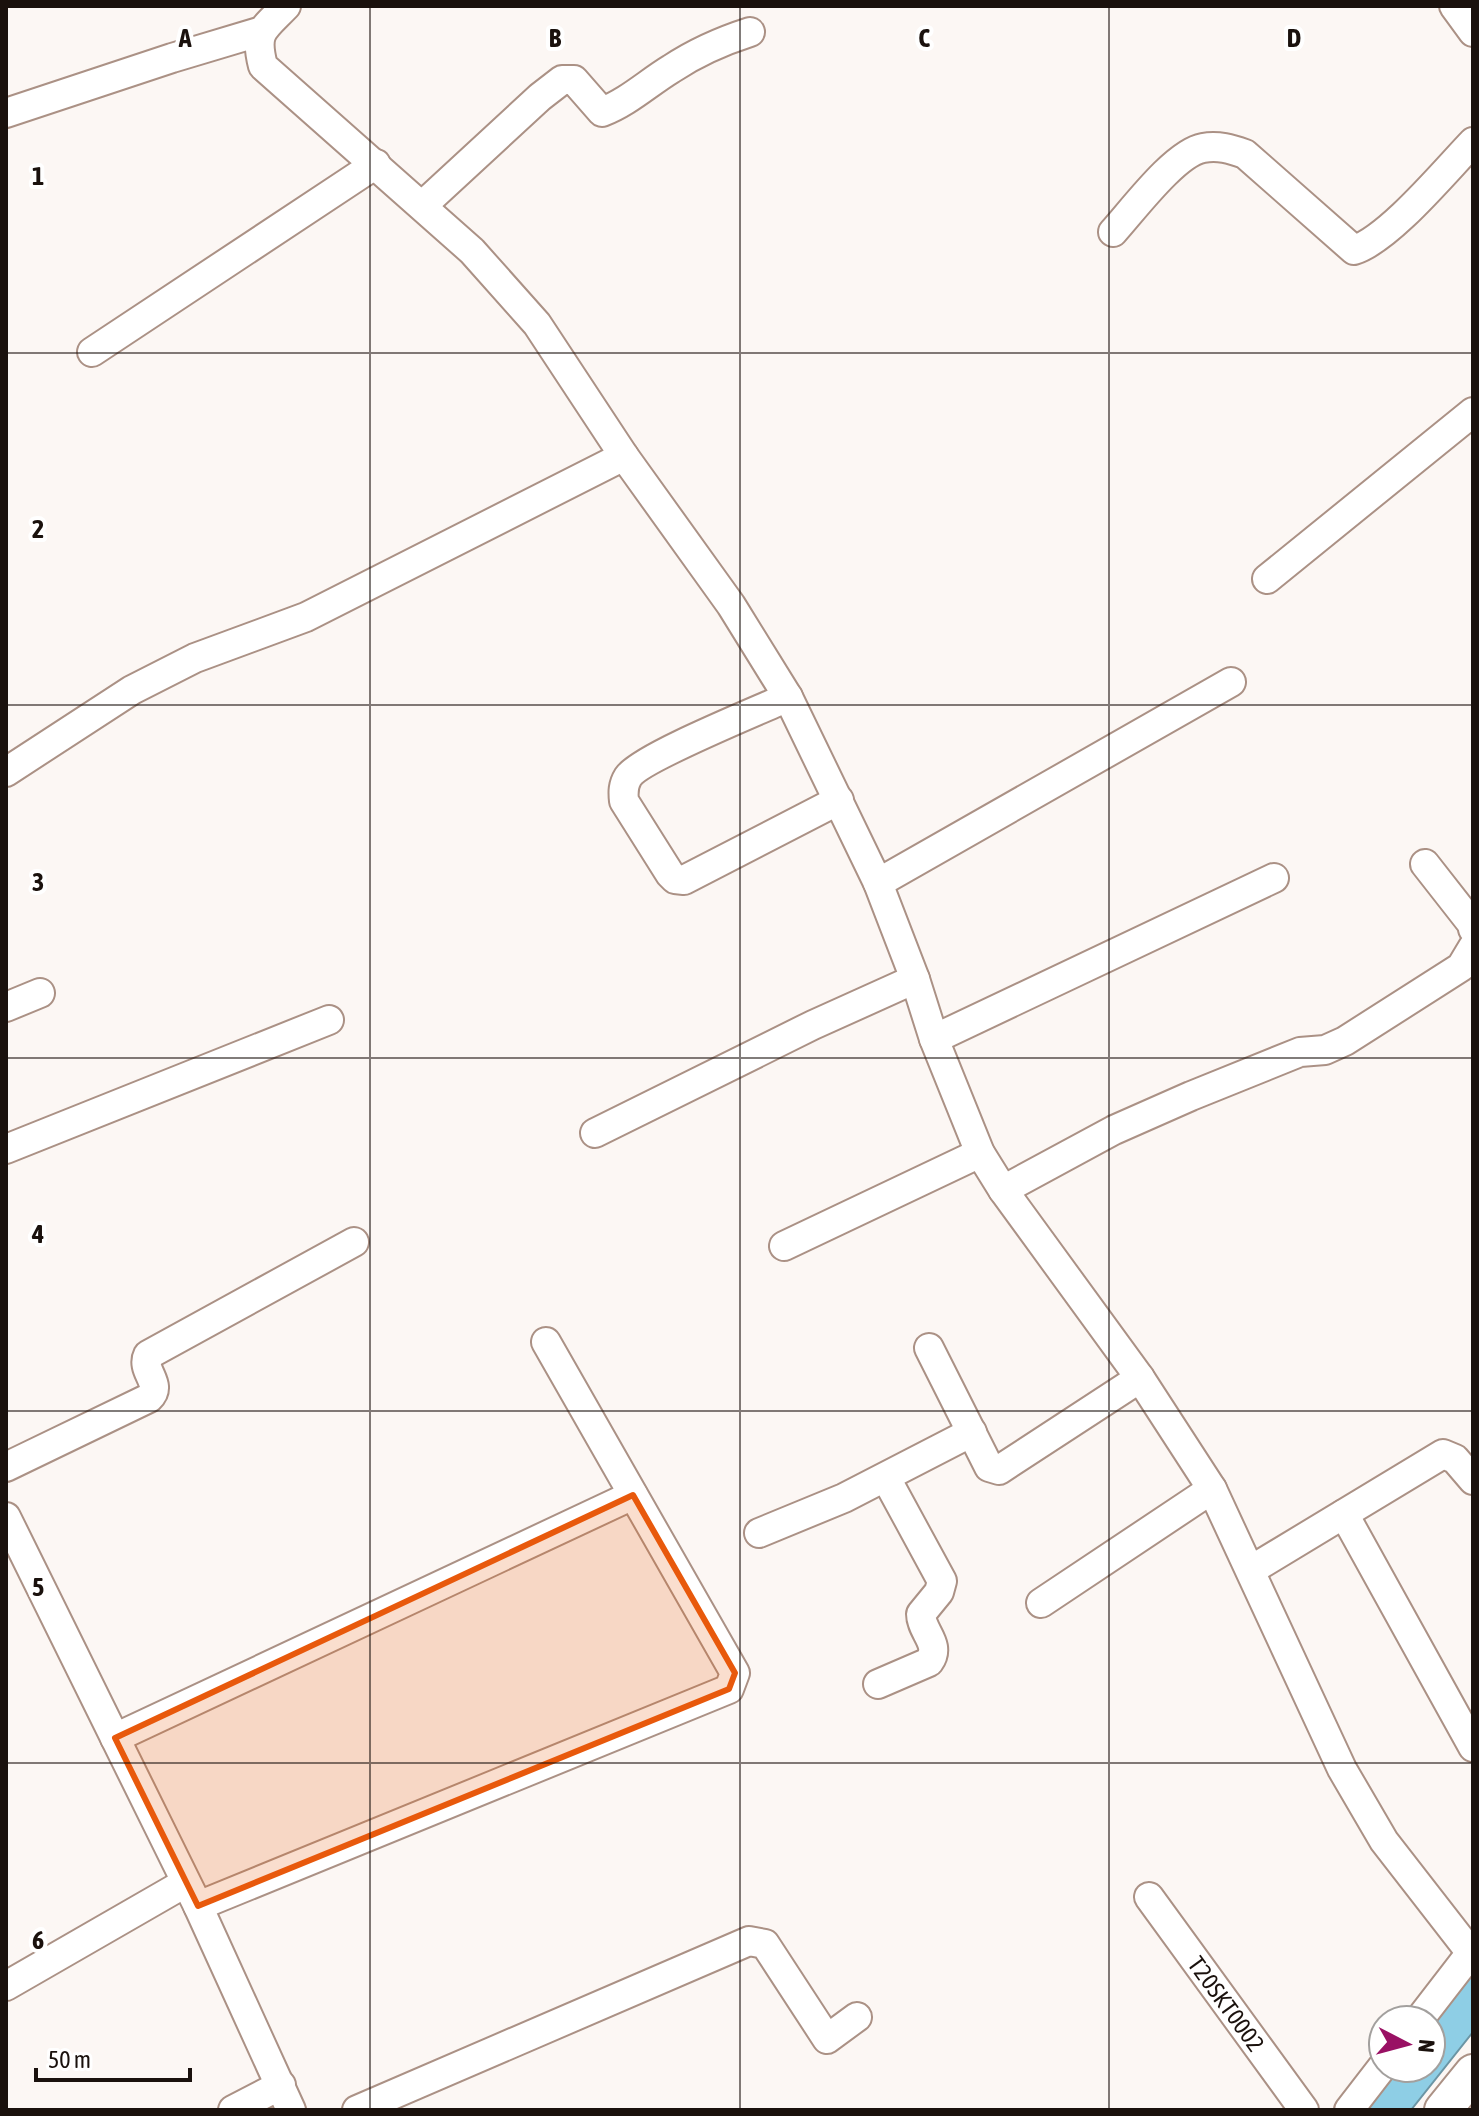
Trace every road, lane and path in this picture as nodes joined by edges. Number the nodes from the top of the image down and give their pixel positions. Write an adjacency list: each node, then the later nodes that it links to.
1 (286, 6): 3 (street)
2 (1454, 6): 5 (street)
3 (262, 31): 6 (street); 8 (street)
4 (750, 32): 9 (street)
5 (1473, 32)
6 (6, 113)
7 (1473, 142): 10 (street)
8 (376, 164): 9 (street); 11 (street)
9 (423, 205): 13 (street)
10 (1113, 232)
11 (92, 352)
12 (1473, 412): 14 (street)
13 (624, 456): 16 (street); 17 (street)
14 (1267, 579)
15 (1231, 682): 21 (street)
16 (788, 697): 18 (street); 18 (street)
17 (6, 772)
18 (839, 800): 21 (street)
19 (1425, 864): 22 (street)
20 (1274, 878): 28 (street)
21 (878, 883): 24 (street)
22 (1473, 929)
23 (1473, 947): 32 (street)
24 (915, 979): 28 (street); 29 (street)
25 (40, 993): 26 (street)
26 (6, 1007)
27 (329, 1020): 30 (street)
28 (934, 1039): 31 (street)
29 (595, 1133)
30 (6, 1149)
31 (980, 1153): 32 (street); 34 (street)
32 (1003, 1190): 37 (street)
33 (354, 1242): 39 (street)
34 (784, 1246)
35 (546, 1342): 43 (street)
36 (929, 1348): 38 (street)
37 (1140, 1378): 38 (street); 42 (street)
38 (972, 1432): 40 (street)
39 (6, 1467)
40 (886, 1478): 46 (street); 49 (street)
41 (1473, 1480): 44 (street)
42 (1212, 1489): 47 (street); 48 (street)
43 (633, 1495): 50 (street); 52 (street)
44 (1344, 1514): 47 (street); 51 (street)
45 (6, 1517): 50 (street)
46 (759, 1533)
47 (1251, 1570): 54 (street)
48 (1041, 1603)
49 (878, 1684)
50 (115, 1738): 52 (street)
51 (1473, 1747)
52 (192, 1894): 55 (street); 60 (street)
53 (1149, 1897): 63 (street, T20SKT0002)
54 (1472, 1952): 56 (street)
55 (6, 1986)
56 (1431, 2004)
57 (857, 2017): 62 (street)
58 (1473, 2073): 65 (main road)
59 (1369, 2084): 64 (street)
60 (286, 2098): 61 (street)
61 (233, 2110)
62 (357, 2110)
63 (1304, 2110)
64 (1349, 2110)
65 (1443, 2110)

